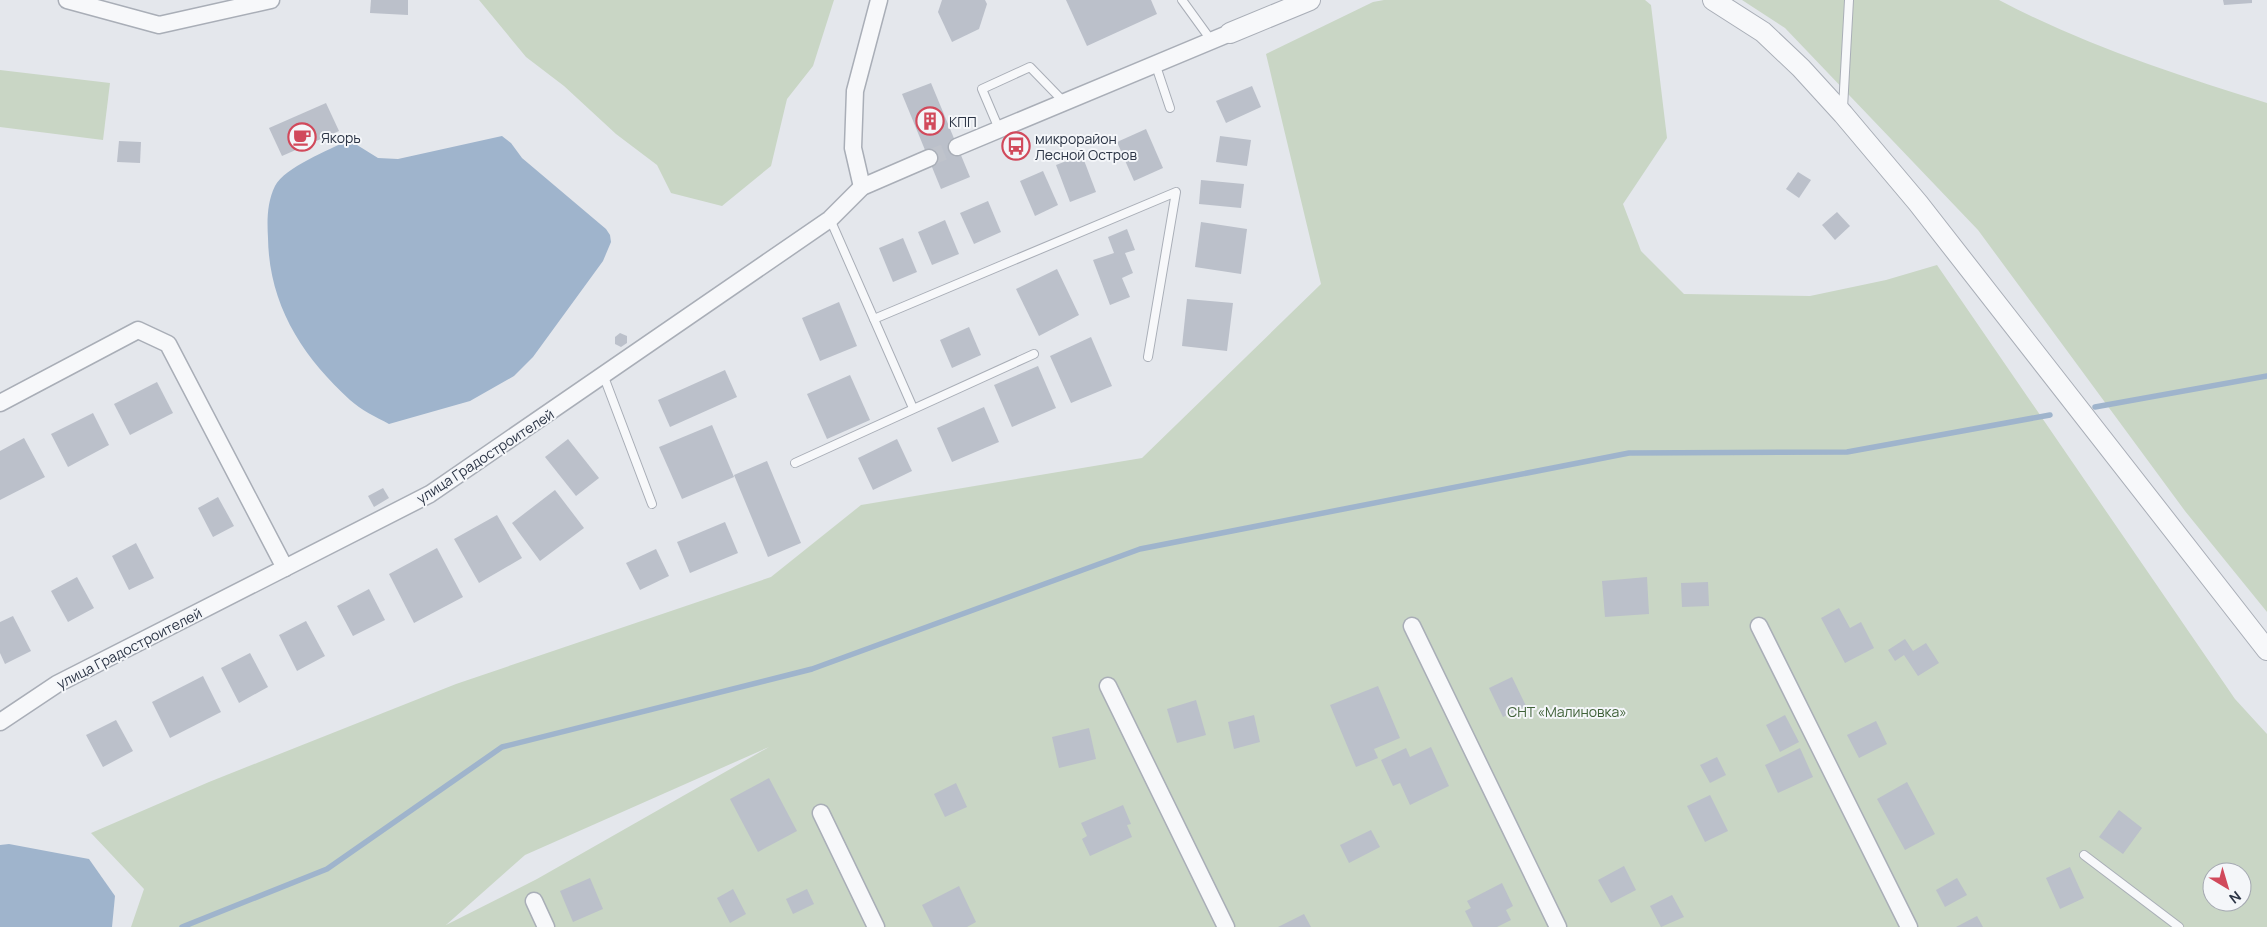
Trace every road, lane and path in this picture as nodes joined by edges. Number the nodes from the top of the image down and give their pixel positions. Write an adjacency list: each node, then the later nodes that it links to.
1 (67, 0): 2 (street)
2 (271, 0)
3 (879, 0): 17 (street)
4 (1182, 0): 9 (lane)
5 (1310, 0): 8 (street)
6 (1713, 0): 13 (street)
7 (1849, 0): 13 (lane)
8 (1230, 33): 9 (street)
9 (1211, 40): 10 (street)
10 (1155, 63): 11 (street); 12 (lane)
11 (1064, 102): 14 (street); 14 (lane)
12 (1170, 108)
13 (1843, 114): 30 (street)
14 (999, 129): 15 (street)
15 (957, 147)
16 (929, 158): 17 (street)
17 (862, 187): 18 (street, улица Градостроителей)
18 (830, 219): 19 (lane); 22 (street, улица Градостроителей)
19 (874, 319): 21 (lane); 24 (lane)
20 (1034, 354): 24 (lane)
21 (1148, 357)
22 (604, 377): 26 (lane); 27 (street, улица Градостроителей)
23 (0, 403): 27 (street)
24 (913, 408): 25 (lane)
25 (795, 462)
26 (652, 504)
27 (285, 568): 32 (street, улица Градостроителей)
28 (1412, 626): 39 (street)
29 (1759, 626): 40 (street)
30 (2267, 650)
31 (1108, 686): 38 (street)
32 (0, 722)
33 (821, 813): 37 (street)
34 (2084, 855): 41 (lane)
35 (534, 901): 36 (street)
36 (546, 927)
37 (876, 927)
38 (1226, 927)
39 (1558, 927)
40 (1909, 927)
41 (2179, 927)

